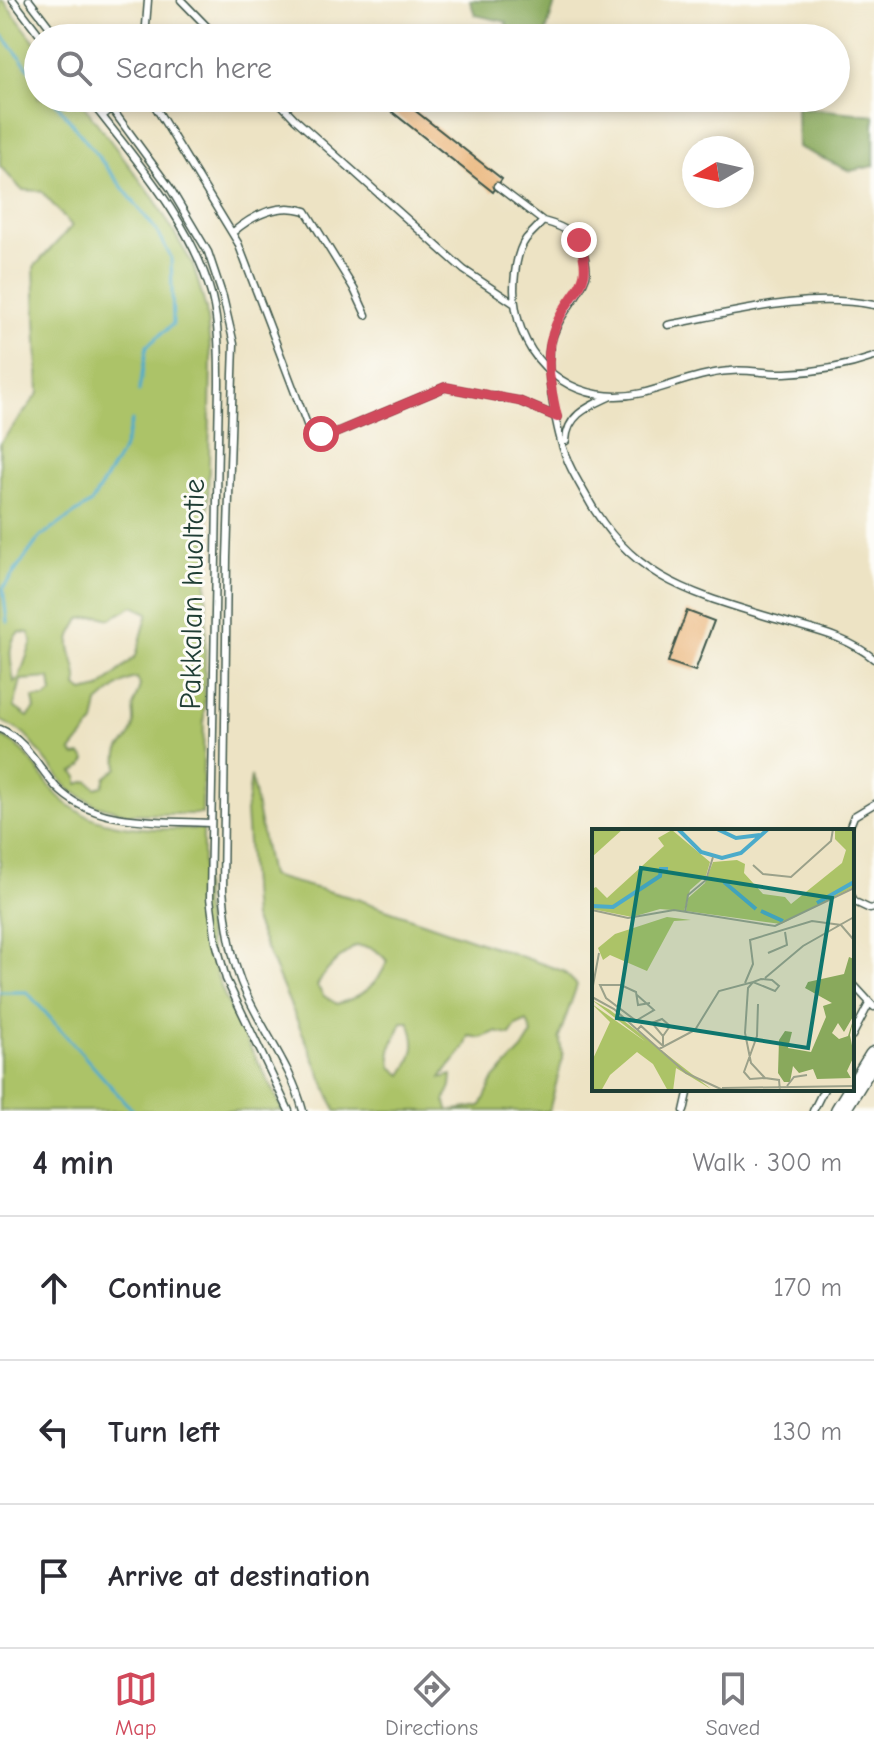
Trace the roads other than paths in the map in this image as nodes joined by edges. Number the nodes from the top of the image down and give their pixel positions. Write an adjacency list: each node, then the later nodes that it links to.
1 (13, 0): 5 (lane)
2 (29, 0): 6 (lane)
3 (148, 0): 7 (lane)
4 (181, 0): 8 (lane)
5 (31, 24)
6 (47, 24)
7 (146, 24)
8 (204, 24)
9 (99, 112): 14 (lane, Pakkalan huoltotie)
10 (107, 112): 14 (lane)
11 (115, 112): 42 (lane)
12 (159, 112): 17 (lane)
13 (288, 112): 18 (lane)
14 (102, 116): 30 (lane, Pakkalan huoltotie)
15 (497, 186): 16 (lane)
16 (543, 221): 18 (lane); 23 (lane)
17 (232, 233): 20 (lane); 25 (lane)
18 (515, 304): 23 (lane)
19 (874, 305): 21 (lane)
20 (366, 315)
21 (668, 325)
22 (874, 357): 24 (lane)
23 (547, 373): 24 (lane); 25 (lane)
24 (611, 396): 26 (lane)
25 (557, 417): 26 (lane)
26 (566, 458): 27 (lane)
27 (874, 659)
28 (0, 729): 30 (lane)
29 (874, 804): 31 (lane)
30 (209, 823): 41 (lane, Pakkalan huoltotie)
31 (849, 829)
32 (854, 899): 33 (lane)
33 (874, 908)
34 (854, 985): 35 (lane)
35 (871, 1005): 36 (lane)
36 (854, 1033)
37 (874, 1056): 38 (main road)
38 (854, 1090)
39 (689, 1091): 43 (lane)
40 (823, 1091): 44 (lane)
41 (289, 1111)
42 (303, 1111)
43 (684, 1111)
44 (813, 1111)

